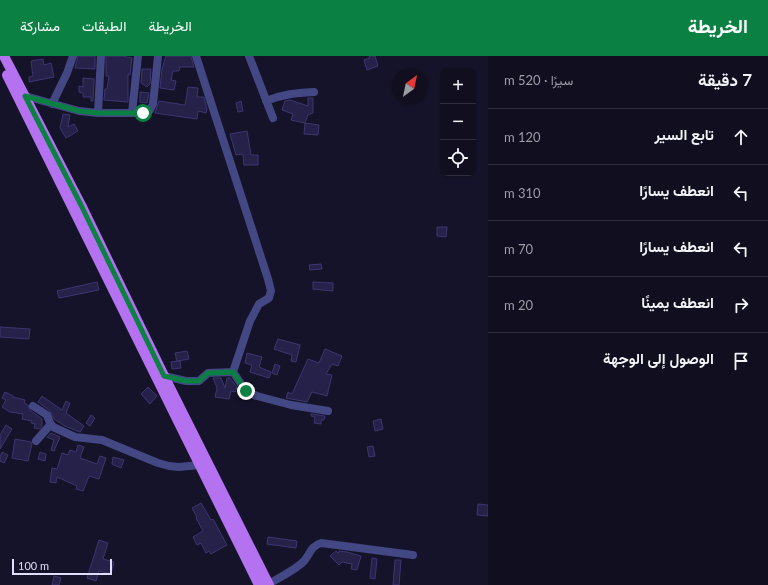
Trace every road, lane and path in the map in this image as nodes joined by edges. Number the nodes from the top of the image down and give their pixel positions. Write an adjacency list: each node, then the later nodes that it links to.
1 (4, 56): 10 (main road)
2 (74, 56): 12 (street)
3 (101, 56): 13 (street)
4 (138, 56): 14 (street)
5 (158, 56): 14 (street)
6 (196, 56): 16 (street)
7 (250, 56): 11 (street)
8 (0, 59): 22 (main road)
9 (314, 92): 11 (street)
10 (25, 96): 12 (street); 17 (main road)
11 (266, 101): 15 (street)
12 (52, 104): 13 (street)
13 (98, 113): 14 (street)
14 (132, 113)
15 (273, 118)
16 (233, 372): 17 (street); 19 (street)
17 (164, 376): 24 (main road)
18 (33, 406): 20 (street)
19 (328, 412)
20 (51, 424): 21 (street); 22 (street)
21 (36, 441)
22 (199, 465): 24 (main road)
23 (413, 555): 24 (street)
24 (266, 585)

